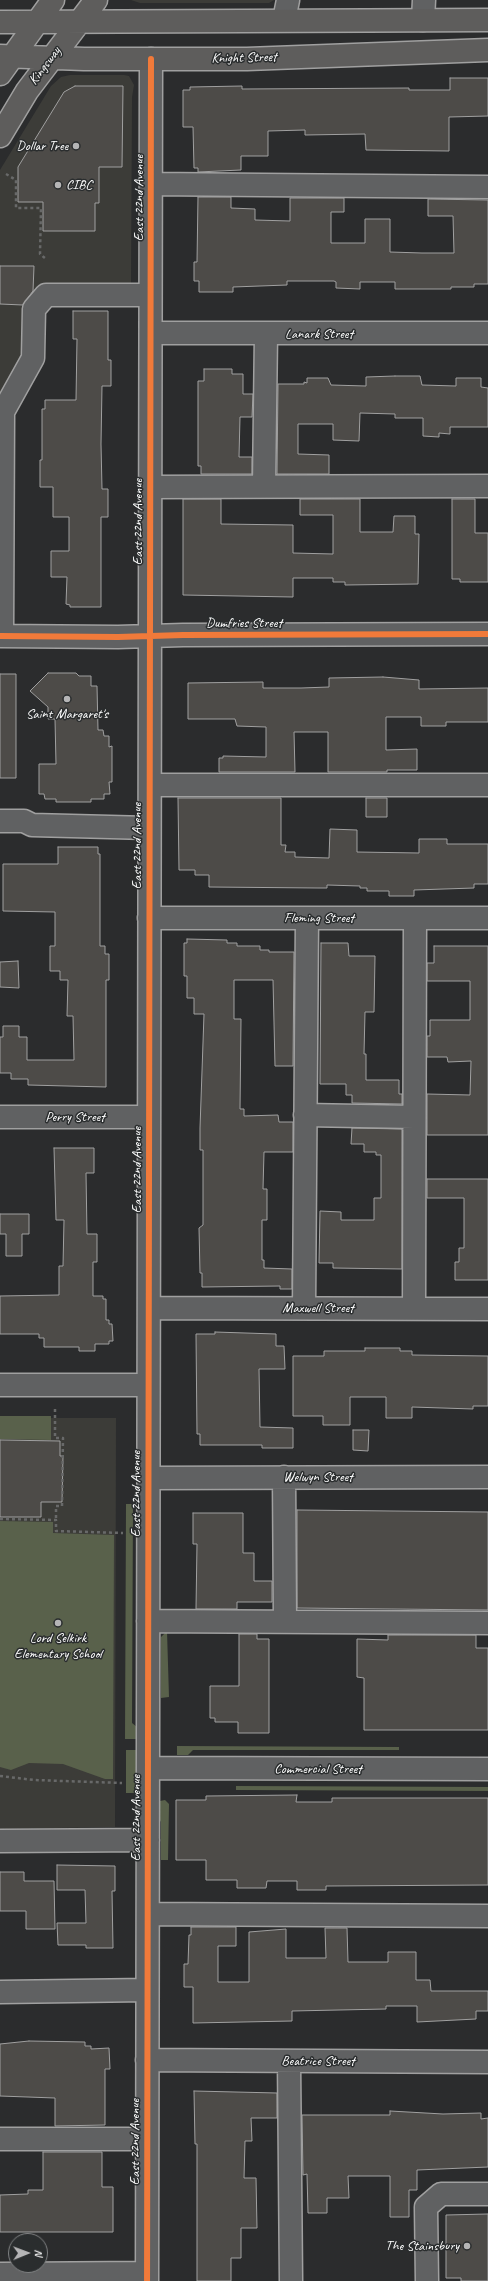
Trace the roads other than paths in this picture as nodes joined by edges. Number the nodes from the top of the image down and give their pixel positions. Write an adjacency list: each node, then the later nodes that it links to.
1 (53, 0): 7 (main road)
2 (96, 0): 8 (main road, Kingsway)
3 (286, 10): 4 (main road); 8 (main road)
4 (423, 10): 5 (main road)
5 (488, 20)
6 (0, 22): 7 (main road)
7 (36, 22): 8 (main road); 12 (main road)
8 (78, 22): 10 (main road, Kingsway)
9 (488, 50): 11 (main road, Knight Street)
10 (52, 58): 11 (main road, Knight Street); 12 (main road, Knight Street); 13 (main road, Kingsway)
11 (151, 59): 14 (street, East 22nd Avenue)
12 (4, 62)
13 (0, 136)
14 (151, 184): 15 (street); 16 (street, East 22nd Avenue)
15 (488, 187)
16 (150, 296): 17 (street, East 22nd Avenue); 24 (street)
17 (151, 333): 19 (street, Lanark Street); 22 (street, East 22nd Avenue)
18 (488, 333): 19 (street, Lanark Street)
19 (266, 334): 20 (street)
20 (264, 486): 21 (street); 22 (street)
21 (488, 486)
22 (150, 487): 25 (street, East 22nd Avenue)
23 (488, 634): 25 (street, Dumfries Street)
24 (1, 636): 25 (street, Dumfries Street)
25 (150, 636): 26 (street, East 22nd Avenue)
26 (150, 785): 27 (street); 29 (street, East 22nd Avenue)
27 (488, 785)
28 (0, 821): 29 (street)
29 (149, 828): 30 (street, East 22nd Avenue)
30 (149, 918): 31 (street, Fleming Street); 36 (street, East 22nd Avenue)
31 (307, 918): 32 (street, Fleming Street); 34 (street)
32 (415, 918): 33 (street, Fleming Street); 37 (street)
33 (488, 918)
34 (305, 1115): 37 (street); 38 (street)
35 (0, 1117): 36 (street, Perry Street)
36 (149, 1117): 39 (street, East 22nd Avenue)
37 (414, 1117): 40 (street)
38 (304, 1307): 39 (street, Maxwell Street); 40 (street, Maxwell Street)
39 (149, 1308): 43 (street, East 22nd Avenue)
40 (414, 1308): 41 (street, Maxwell Street)
41 (488, 1308)
42 (0, 1385): 43 (street)
43 (148, 1385): 46 (street, East 22nd Avenue)
44 (284, 1477): 45 (street, Welwyn Street); 46 (street, Welwyn Street); 48 (street)
45 (488, 1477)
46 (148, 1478): 47 (street, East 22nd Avenue)
47 (148, 1621): 48 (street); 50 (street, East 22nd Avenue)
48 (285, 1621): 49 (street)
49 (488, 1623)
50 (148, 1768): 51 (street, Commercial Street); 52 (street, East 22nd Avenue)
51 (488, 1769)
52 (148, 1840): 53 (street); 54 (street, East 22nd Avenue)
53 (0, 1841)
54 (148, 1914): 55 (street); 56 (street, East 22nd Avenue)
55 (488, 1916)
56 (147, 1990): 57 (street); 58 (street, East 22nd Avenue)
57 (0, 1992)
58 (147, 2060): 59 (street, Beatrice Street); 62 (street, East 22nd Avenue)
59 (289, 2061): 60 (street, Beatrice Street); 66 (street)
60 (488, 2062)
61 (0, 2139): 62 (street)
62 (147, 2139): 65 (street, East 22nd Avenue)
63 (488, 2194): 67 (street)
64 (0, 2274): 65 (street)
65 (147, 2277)
66 (291, 2281)
67 (427, 2281)

